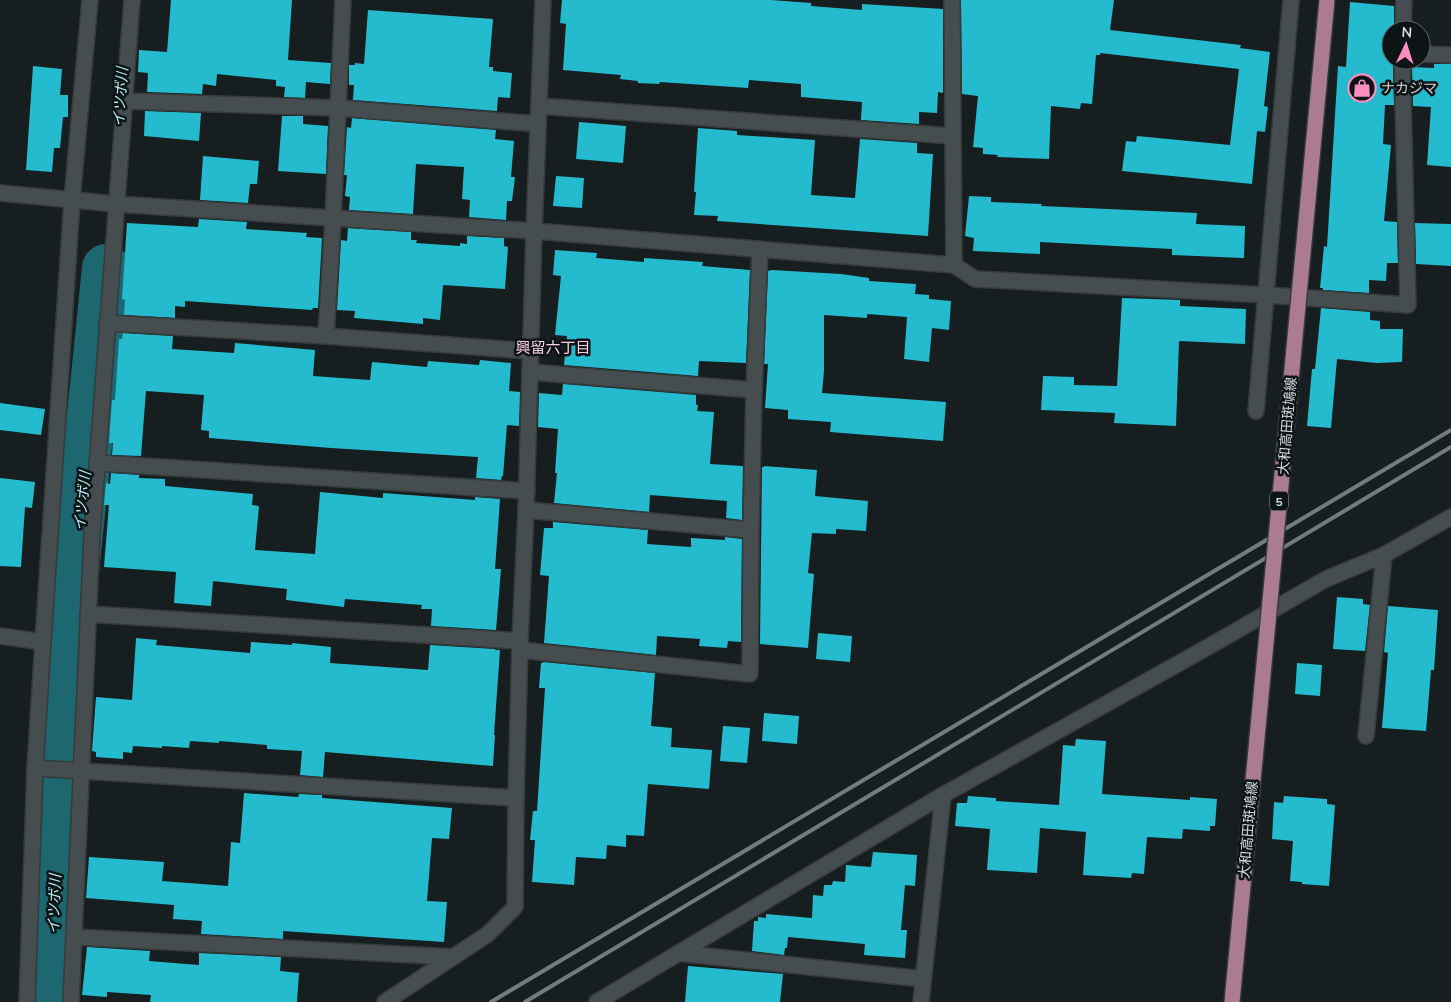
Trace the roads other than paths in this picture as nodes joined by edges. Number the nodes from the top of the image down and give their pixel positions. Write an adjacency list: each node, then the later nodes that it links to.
1 (90, 0): 20 (street)
2 (132, 0): 14 (street)
3 (343, 0): 16 (street)
4 (542, 0): 15 (street)
5 (946, 0): 6 (street)
6 (952, 0): 18 (street)
7 (1291, 0): 26 (street)
8 (1327, 0): 57 (main road, 大和高田斑鳩線 / 5, bridge)
9 (1404, 0): 10 (street)
10 (1403, 20)
11 (1431, 54): 12 (street)
12 (1451, 55)
13 (1402, 70): 26 (street)
14 (124, 101): 16 (street); 21 (street)
15 (539, 106): 17 (street); 18 (street)
16 (338, 108): 17 (street); 22 (street)
17 (538, 124): 23 (street)
18 (953, 136): 25 (street)
19 (0, 193): 20 (street)
20 (72, 200): 21 (street); 41 (street)
21 (116, 204): 22 (street); 27 (street)
22 (333, 219): 23 (street); 28 (street)
23 (534, 231): 24 (street); 29 (street)
24 (760, 250): 25 (street); 31 (street)
25 (954, 265): 26 (street)
26 (1267, 295): 32 (street)
27 (107, 323): 28 (street); 33 (street)
28 (326, 336): 29 (street)
29 (530, 351): 30 (street)
30 (530, 372): 31 (street); 34 (street)
31 (754, 390): 37 (street)
32 (1256, 411)
33 (97, 463): 34 (street); 39 (street)
34 (527, 491): 35 (street)
35 (526, 510): 37 (street); 42 (street)
36 (1451, 517): 38 (street)
37 (751, 530): 42 (street)
38 (1384, 556): 43 (street); 46 (street)
39 (88, 614): 42 (street); 45 (street)
40 (0, 636): 41 (street)
41 (42, 642): 44 (street)
42 (520, 646): 47 (street)
43 (1366, 736)
44 (42, 769): 45 (street); 52 (street)
45 (77, 771): 47 (street); 48 (street)
46 (943, 795): 49 (street); 51 (street)
47 (516, 798): 50 (street)
48 (74, 937): 50 (street); 53 (street)
49 (678, 954): 51 (street); 55 (street)
50 (454, 957): 54 (street)
51 (923, 979): 56 (street)
52 (27, 1002)
53 (71, 1002)
54 (385, 1002)
55 (597, 1002)
56 (921, 1002)
57 (1232, 1002)

